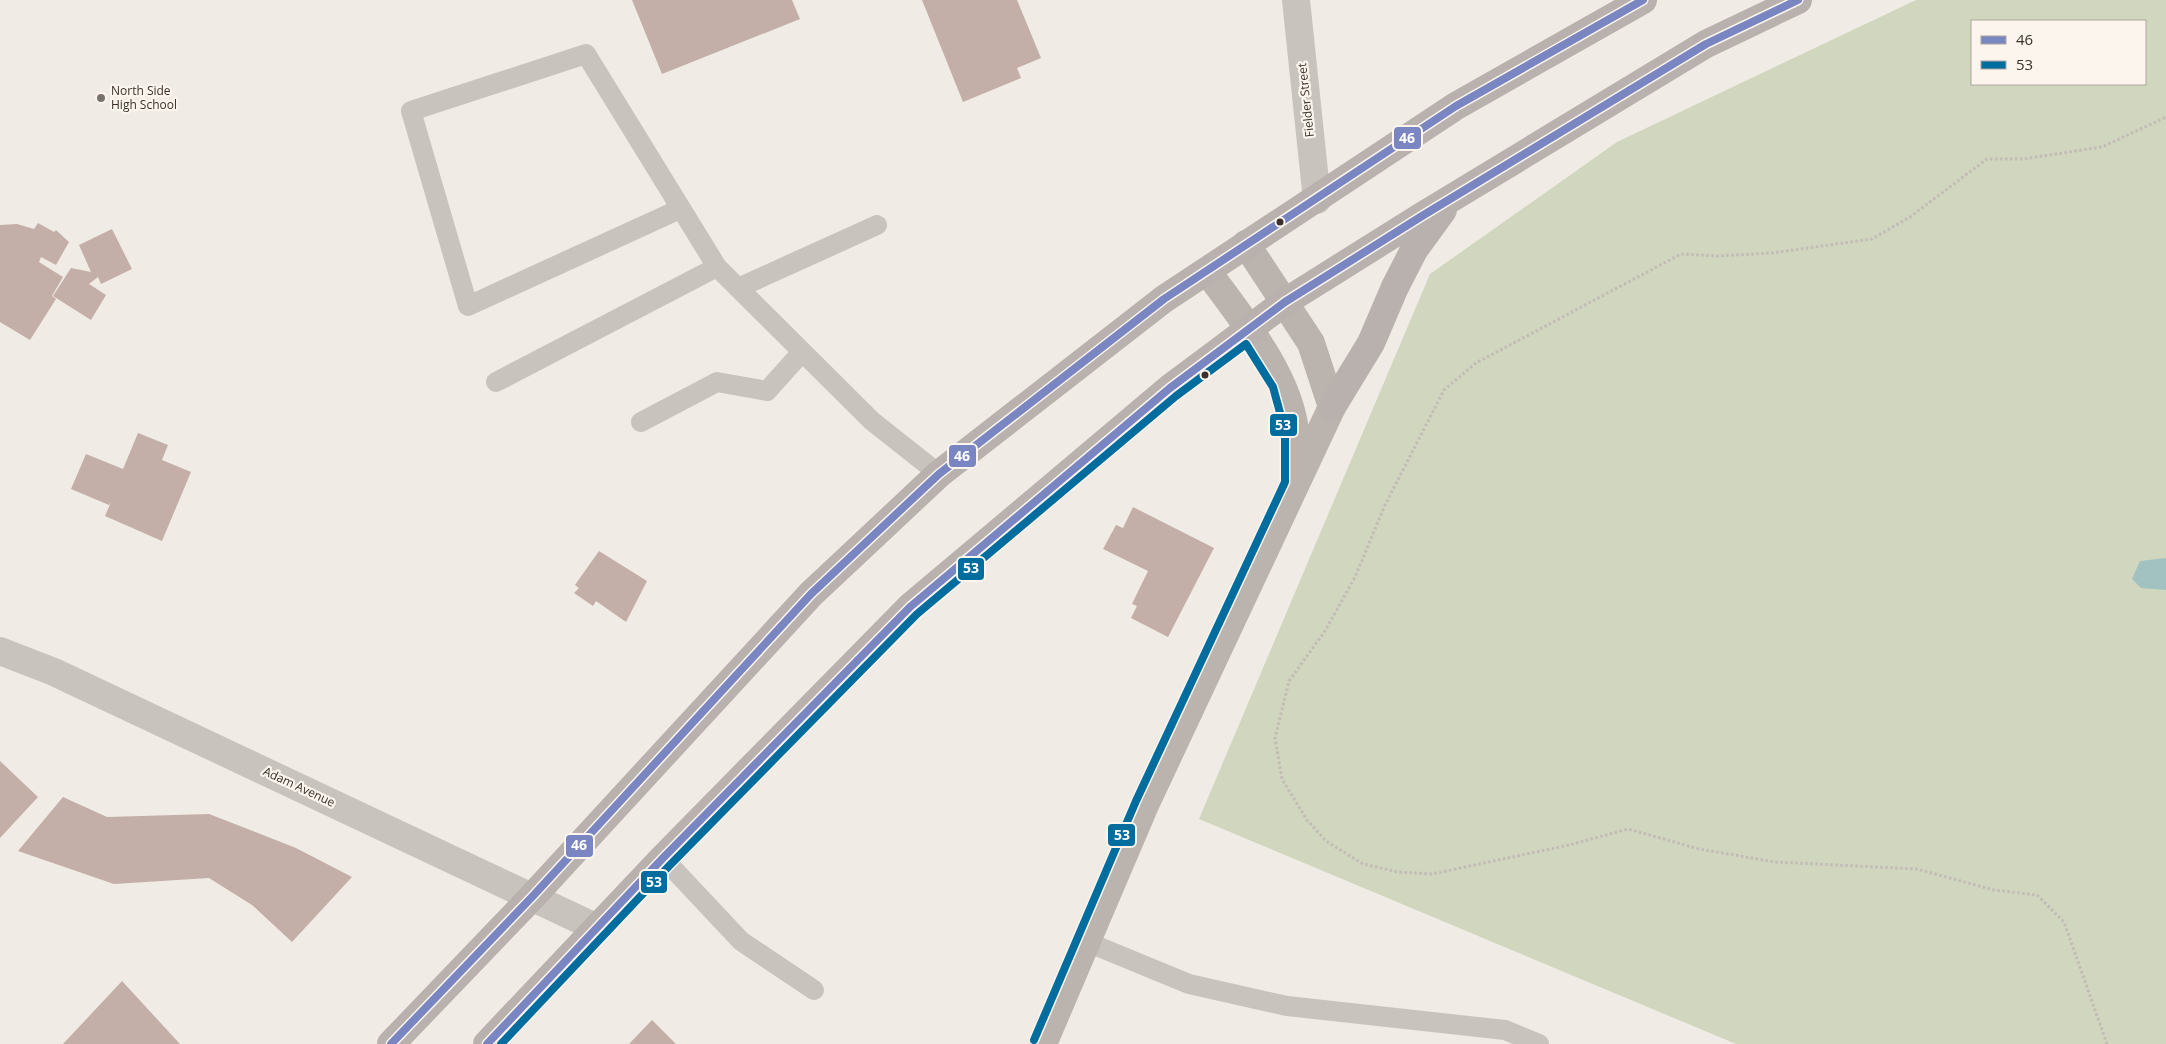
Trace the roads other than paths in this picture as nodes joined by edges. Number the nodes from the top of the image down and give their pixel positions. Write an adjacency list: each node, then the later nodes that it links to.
1 (1296, 0): 5 (street, Fielder Street)
2 (1643, 0): 5 (main road)
3 (1798, 0): 4 (main road)
4 (1451, 199): 12 (main road); 16 (main road)
5 (1317, 200): 8 (main road)
6 (680, 209): 6 (lane); 9 (lane)
7 (877, 224): 11 (lane)
8 (1246, 244): 10 (main road); 12 (street)
9 (716, 268): 11 (lane); 15 (lane)
10 (1207, 271): 13 (street); 18 (main road)
11 (738, 288): 14 (lane)
12 (1285, 302): 13 (main road); 16 (street)
13 (1249, 329): 19 (street); 21 (main road)
14 (802, 352): 17 (lane); 18 (lane)
15 (496, 382)
16 (1332, 407): 19 (street)
17 (641, 422)
18 (939, 474): 22 (main road)
19 (1295, 484): 24 (street)
20 (0, 651): 22 (street, Adam Avenue)
21 (663, 858): 23 (main road); 25 (lane)
22 (532, 897): 23 (street, Adam Avenue); 26 (main road)
23 (597, 928): 27 (main road)
24 (1087, 942): 28 (street); 29 (lane)
25 (814, 990)
26 (391, 1044)
27 (487, 1044)
28 (1042, 1044)
29 (1539, 1044)

